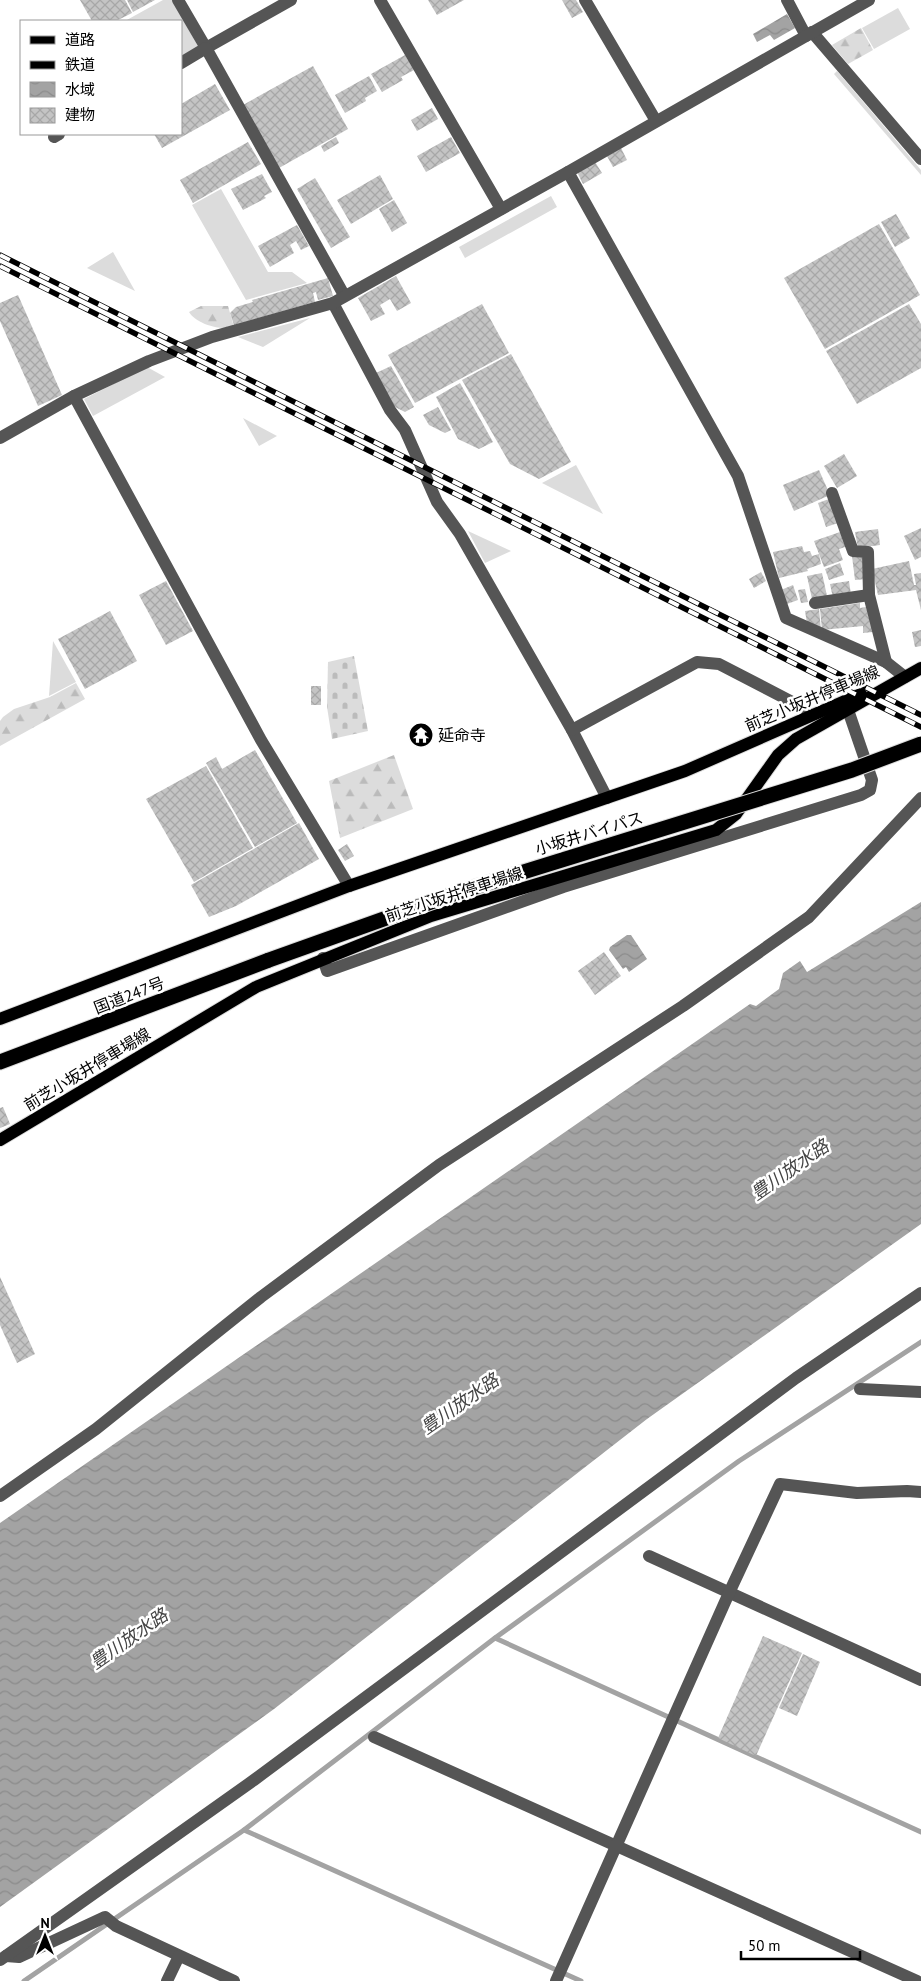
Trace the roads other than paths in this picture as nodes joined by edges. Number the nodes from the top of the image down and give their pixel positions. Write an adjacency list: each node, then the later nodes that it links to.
1 (178, 0): 8 (street)
2 (291, 0): 8 (street)
3 (380, 0): 13 (street)
4 (585, 0): 10 (street)
5 (786, 0): 7 (street)
6 (869, 0): 7 (street)
7 (809, 34): 10 (street); 11 (street)
8 (206, 48): 9 (street); 14 (street)
9 (182, 62)
10 (656, 121): 12 (street)
11 (921, 159)
12 (568, 172): 13 (street); 21 (street)
13 (501, 210): 14 (street)
14 (344, 295): 15 (street)
15 (332, 303): 16 (street); 26 (street)
16 (74, 396): 17 (street); 30 (street)
17 (0, 438)
18 (832, 493): 19 (street)
19 (869, 594): 20 (street); 21 (street)
20 (815, 603)
21 (886, 662): 23 (street)
22 (921, 668): 23 (main road, 前芝小坂井停車場線)
23 (905, 676): 24 (main road, 前芝小坂井停車場線); 25 (main road, 前芝小坂井停車場線)
24 (848, 710): 31 (main road, 前芝小坂井停車場線); 31 (street)
25 (810, 716): 26 (street); 28 (main road, 前芝小坂井停車場線)
26 (572, 730): 28 (street)
27 (921, 744): 32 (highway, 小坂井バイパス, bridge)
28 (607, 798): 30 (main road, 前芝小坂井停車場線)
29 (921, 798): 40 (street)
30 (349, 886): 33 (main road, 前芝小坂井停車場線)
31 (323, 958): 35 (main road, 前芝小坂井停車場線)
32 (270, 960): 34 (highway, 国道247号)
33 (0, 1019)
34 (0, 1062)
35 (0, 1140)
36 (921, 1293): 47 (street)
37 (860, 1389): 38 (street)
38 (921, 1392)
39 (921, 1492): 42 (street)
40 (0, 1496)
41 (649, 1556): 42 (street)
42 (728, 1593): 43 (street); 45 (street)
43 (921, 1680)
44 (374, 1737): 45 (street)
45 (617, 1845): 50 (street); 51 (street)
46 (179, 1956): 47 (street); 48 (street); 49 (street)
47 (3, 1958)
48 (167, 1981)
49 (234, 1981)
50 (556, 1981)
51 (917, 1981)

